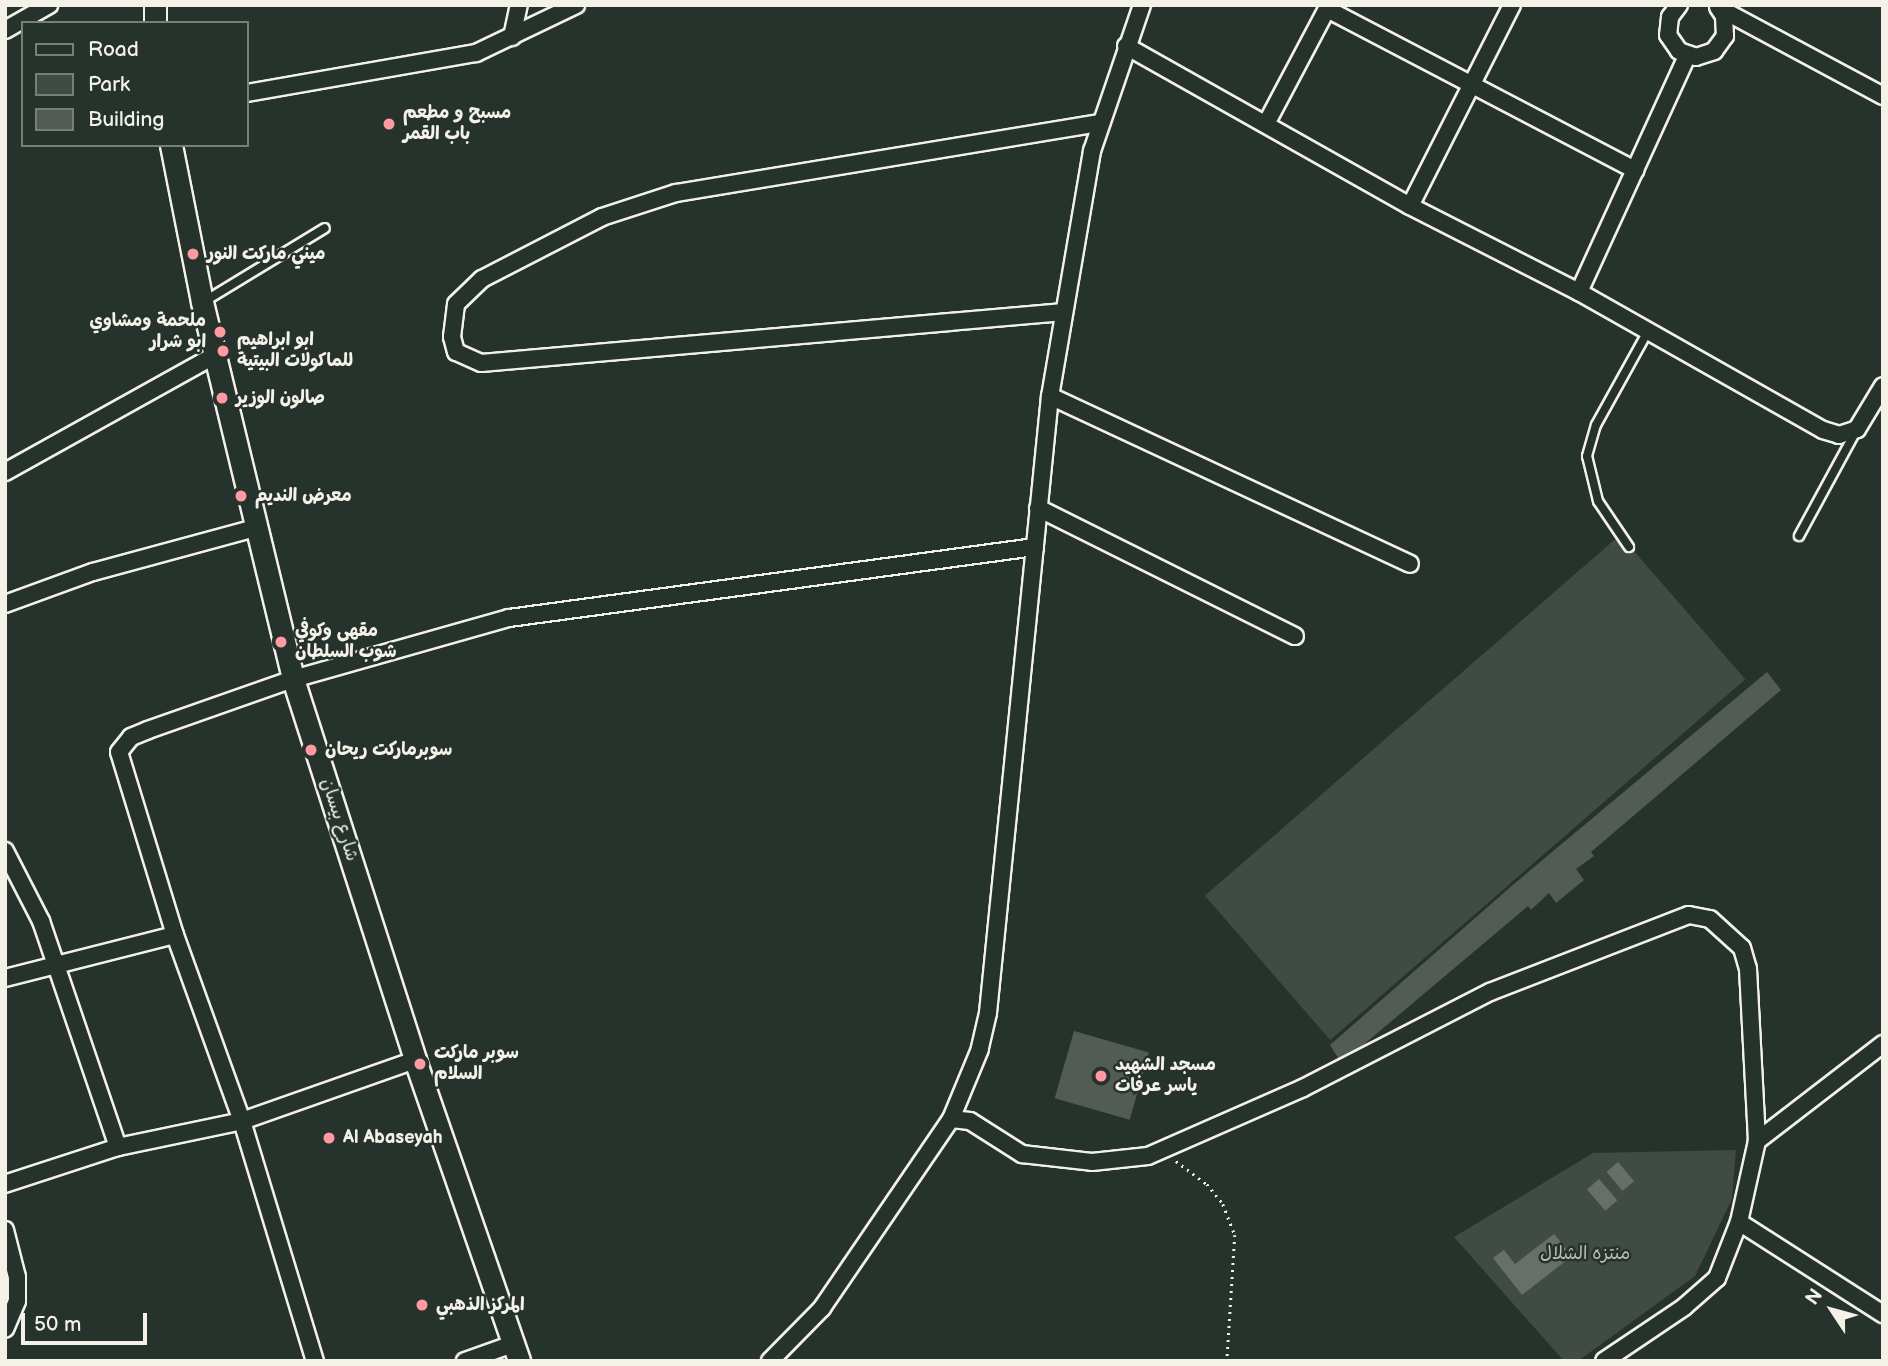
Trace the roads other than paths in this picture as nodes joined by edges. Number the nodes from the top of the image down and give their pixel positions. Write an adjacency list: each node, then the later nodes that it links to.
1 (49, 5): 9 (street)
2 (519, 5): 10 (street)
3 (576, 5): 10 (street)
4 (1142, 5): 11 (street)
5 (1512, 5): 13 (street)
6 (1679, 5): 12 (street)
7 (1328, 7): 13 (street); 17 (street)
8 (1717, 7): 12 (street); 15 (street)
9 (5, 30)
10 (512, 37): 14 (street)
11 (1126, 46): 16 (street); 17 (street)
12 (1687, 56): 19 (street)
13 (1472, 84): 19 (street); 20 (street)
14 (248, 93)
15 (1883, 96)
16 (1101, 123): 24 (street); 24 (street)
17 (1266, 124): 20 (street)
18 (171, 147): 23 (street, شارع بيسان)
19 (1635, 170): 22 (street)
20 (1410, 206): 22 (street)
21 (325, 228): 23 (lane)
22 (1579, 292): 25 (street)
23 (202, 302): 26 (street, شارع بيسان)
24 (1064, 312): 28 (street)
25 (1648, 331): 29 (street); 35 (lane)
26 (215, 355): 30 (street); 32 (street, شارع بيسان)
27 (1883, 386): 29 (street)
28 (1049, 396): 31 (street); 36 (street)
29 (1857, 429): 33 (lane)
30 (5, 472)
31 (1038, 508): 34 (street); 38 (street)
32 (255, 528): 37 (street); 39 (street, شارع بيسان)
33 (1799, 536)
34 (1035, 547): 39 (street); 46 (street)
35 (1629, 547)
36 (1410, 564)
37 (5, 604)
38 (1295, 636)
39 (293, 679): 41 (street); 45 (street, شارع بيسان)
40 (5, 851): 42 (street)
41 (174, 935): 42 (street); 47 (street)
42 (56, 967): 43 (street); 49 (street)
43 (5, 978)
44 (1883, 1044): 48 (street)
45 (415, 1060): 47 (street); 56 (street, شارع بيسان)
46 (951, 1119): 48 (street); 59 (street)
47 (242, 1121): 49 (street); 57 (street)
48 (1758, 1141): 51 (street)
49 (118, 1147): 50 (street)
50 (5, 1184)
51 (1739, 1222): 54 (street); 60 (street)
52 (5, 1230): 53 (street)
53 (6, 1236): 55 (street)
54 (1883, 1314)
55 (5, 1329)
56 (516, 1352): 58 (street)
57 (315, 1361)
58 (465, 1361)
59 (770, 1361)
60 (1604, 1361)

